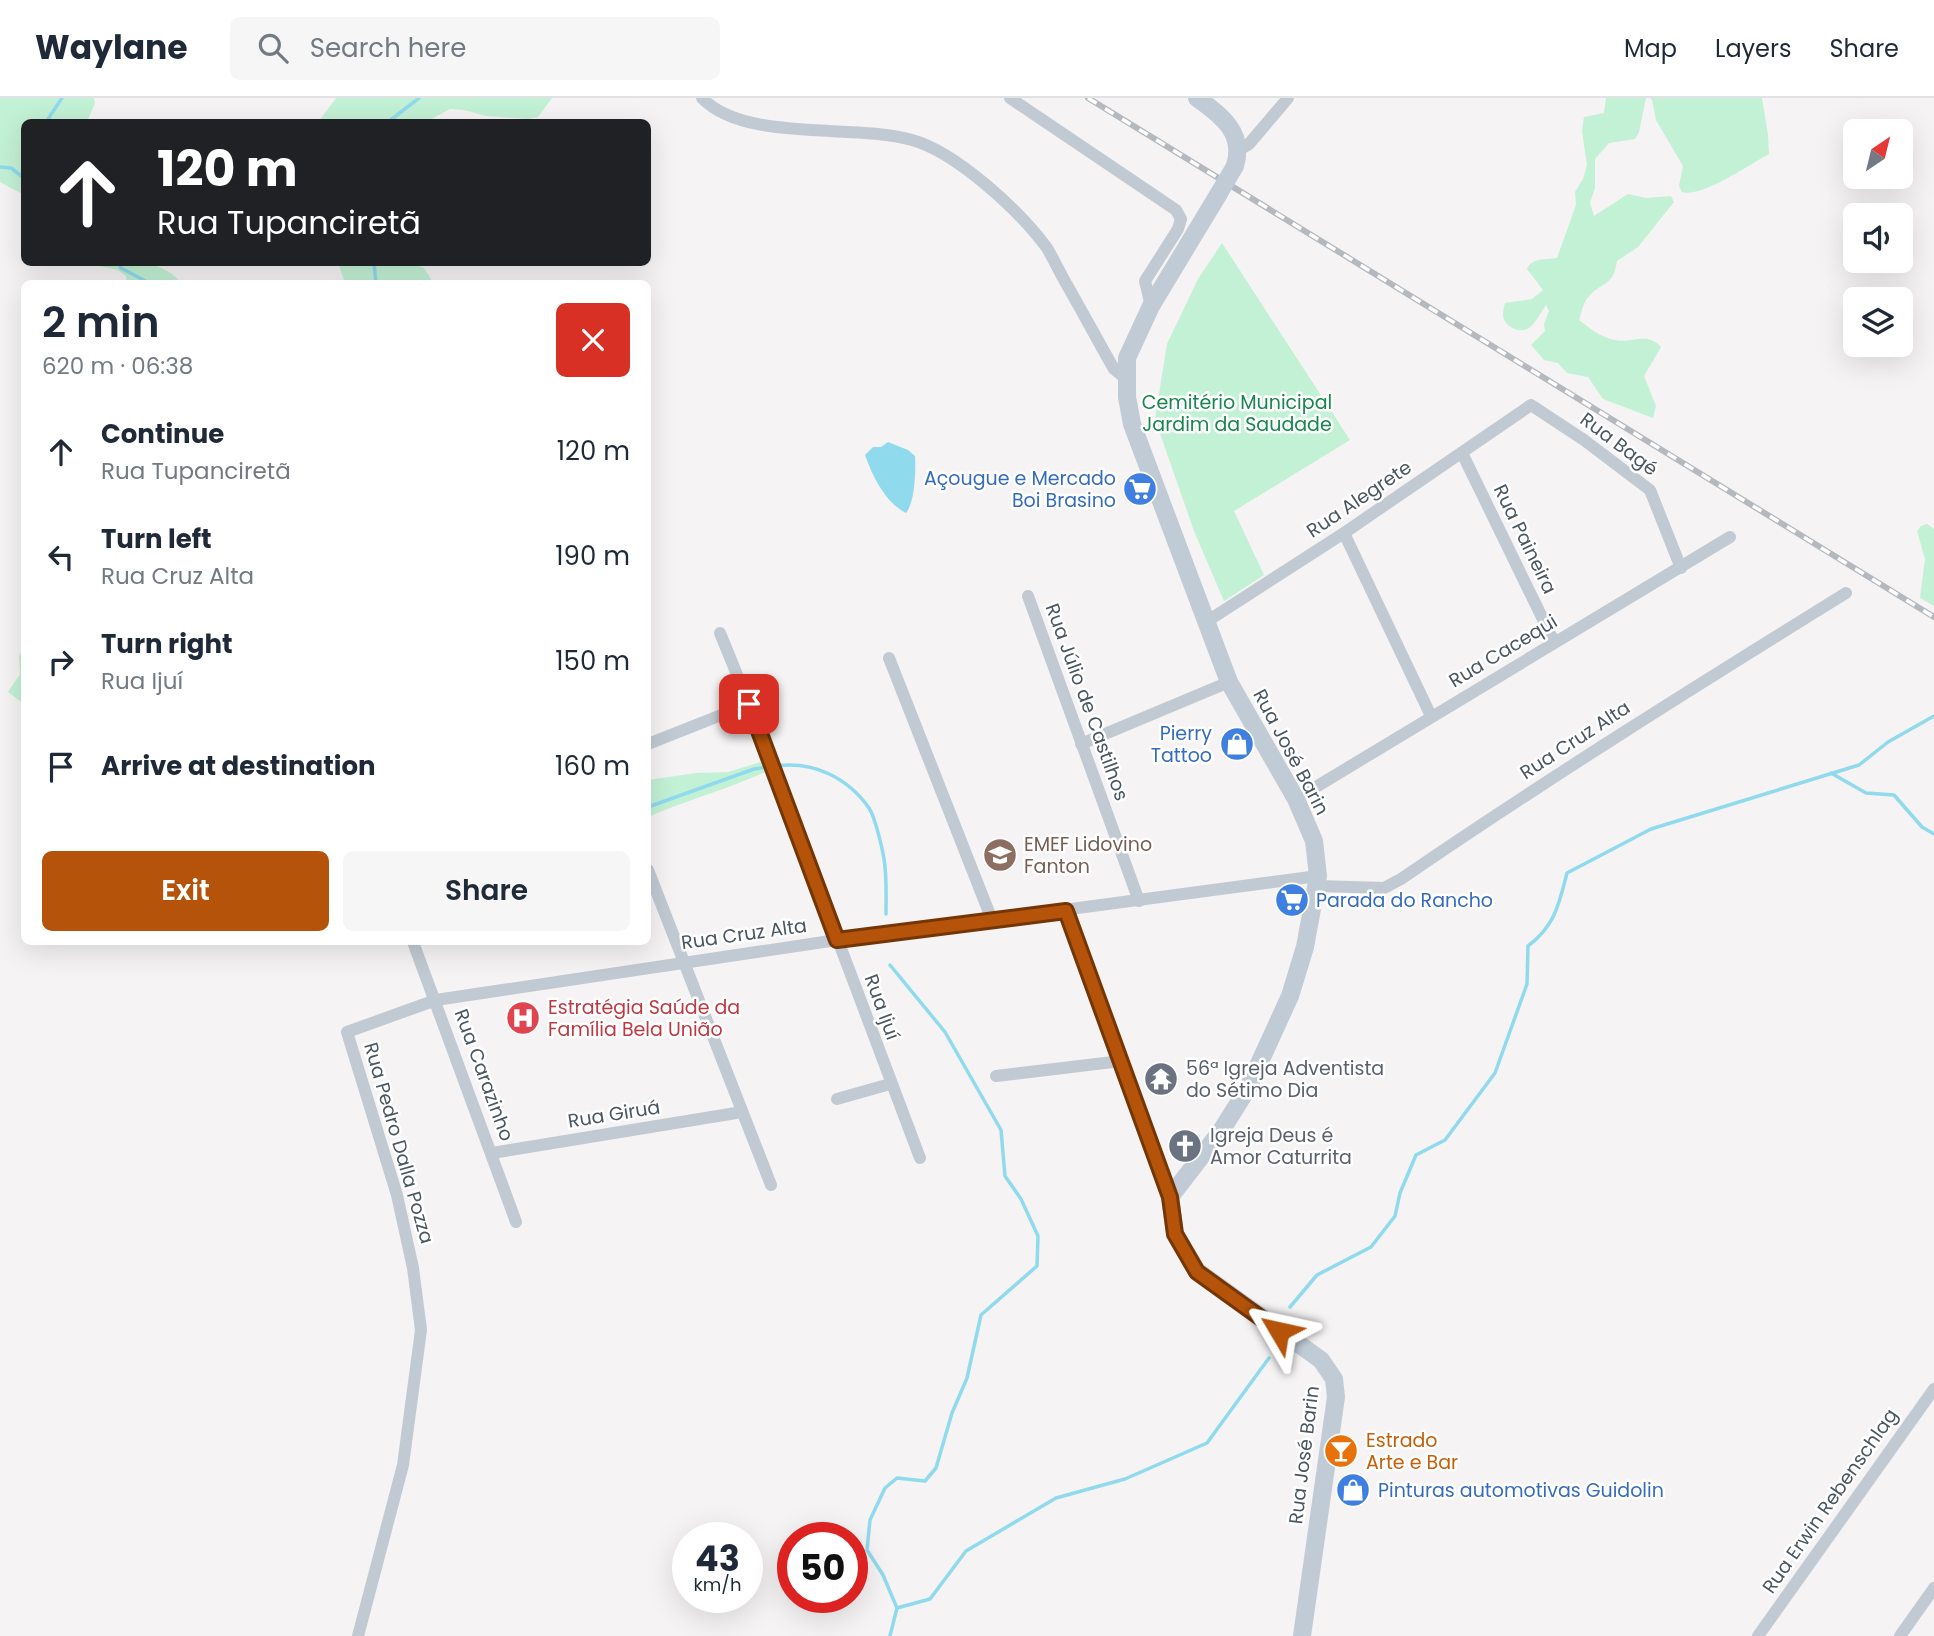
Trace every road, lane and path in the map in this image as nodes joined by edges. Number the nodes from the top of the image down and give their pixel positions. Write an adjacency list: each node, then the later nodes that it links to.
1 (1010, 98): 6 (street)
2 (1197, 98): 5 (main road)
3 (1288, 98): 5 (street)
4 (706, 100): 7 (street)
5 (1237, 158): 6 (main road, Rua José Barin, bridge)
6 (1151, 306): 7 (main road, Rua José Barin)
7 (1126, 379): 15 (main road, Rua José Barin)
8 (1531, 405): 9 (street, Rua Alegrete); 12 (street, Rua Bagé)
9 (1462, 453): 10 (street, Rua Alegrete); 17 (street, Rua Paineira)
10 (1344, 533): 15 (street, Rua Alegrete); 21 (street)
11 (1730, 537): 12 (street, Rua Cacequi)
12 (1681, 568): 17 (street, Rua Cacequi)
13 (1846, 593): 26 (street, Rua Cruz Alta)
14 (1027, 596): 23 (street, Rua Júlio de Castilhos)
15 (1206, 622): 19 (main road, Rua José Barin)
16 (720, 633): 20 (street, Rua Ijuí)
17 (1553, 642): 21 (street, Rua Cacequi)
18 (889, 658): 29 (street)
19 (1229, 682): 23 (street); 24 (main road, Rua José Barin)
20 (749, 704): 22 (street); 30 (street, Rua Ijuí)
21 (1431, 716): 24 (street, Rua Cacequi)
22 (651, 743)
23 (1082, 744): 27 (street, Rua Júlio de Castilhos)
24 (1296, 799): 26 (main road, Rua José Barin)
25 (651, 878): 32 (street)
26 (1318, 881): 27 (street, Rua Cruz Alta); 43 (main road, Rua José Barin)
27 (1139, 901): 28 (street, Rua Cruz Alta)
28 (1066, 911): 29 (street, Rua Cruz Alta); 35 (street)
29 (992, 920): 30 (street, Rua Cruz Alta)
30 (837, 940): 32 (street, Rua Cruz Alta); 37 (street, Rua Ijuí)
31 (415, 945): 33 (street, Rua Carazinho)
32 (684, 963): 33 (street, Rua Cruz Alta); 39 (street)
33 (436, 1000): 34 (street, Rua Cruz Alta); 40 (street, Rua Carazinho)
34 (347, 1032): 47 (street, Rua Pedro Dalla Pozza)
35 (1121, 1061): 36 (street); 43 (street)
36 (996, 1076)
37 (890, 1084): 38 (street); 41 (street, Rua Ijuí)
38 (837, 1099)
39 (742, 1112): 40 (street, Rua Giruá); 42 (street)
40 (492, 1153): 44 (street, Rua Carazinho)
41 (920, 1158)
42 (771, 1185)
43 (1170, 1197): 48 (main road, Rua José Barin)
44 (516, 1222)
45 (1934, 1389): 49 (street, Rua Erwin Rebenschlag)
46 (1934, 1588): 50 (street)
47 (358, 1636)
48 (1302, 1636)
49 (1758, 1636)
50 (1900, 1636)

